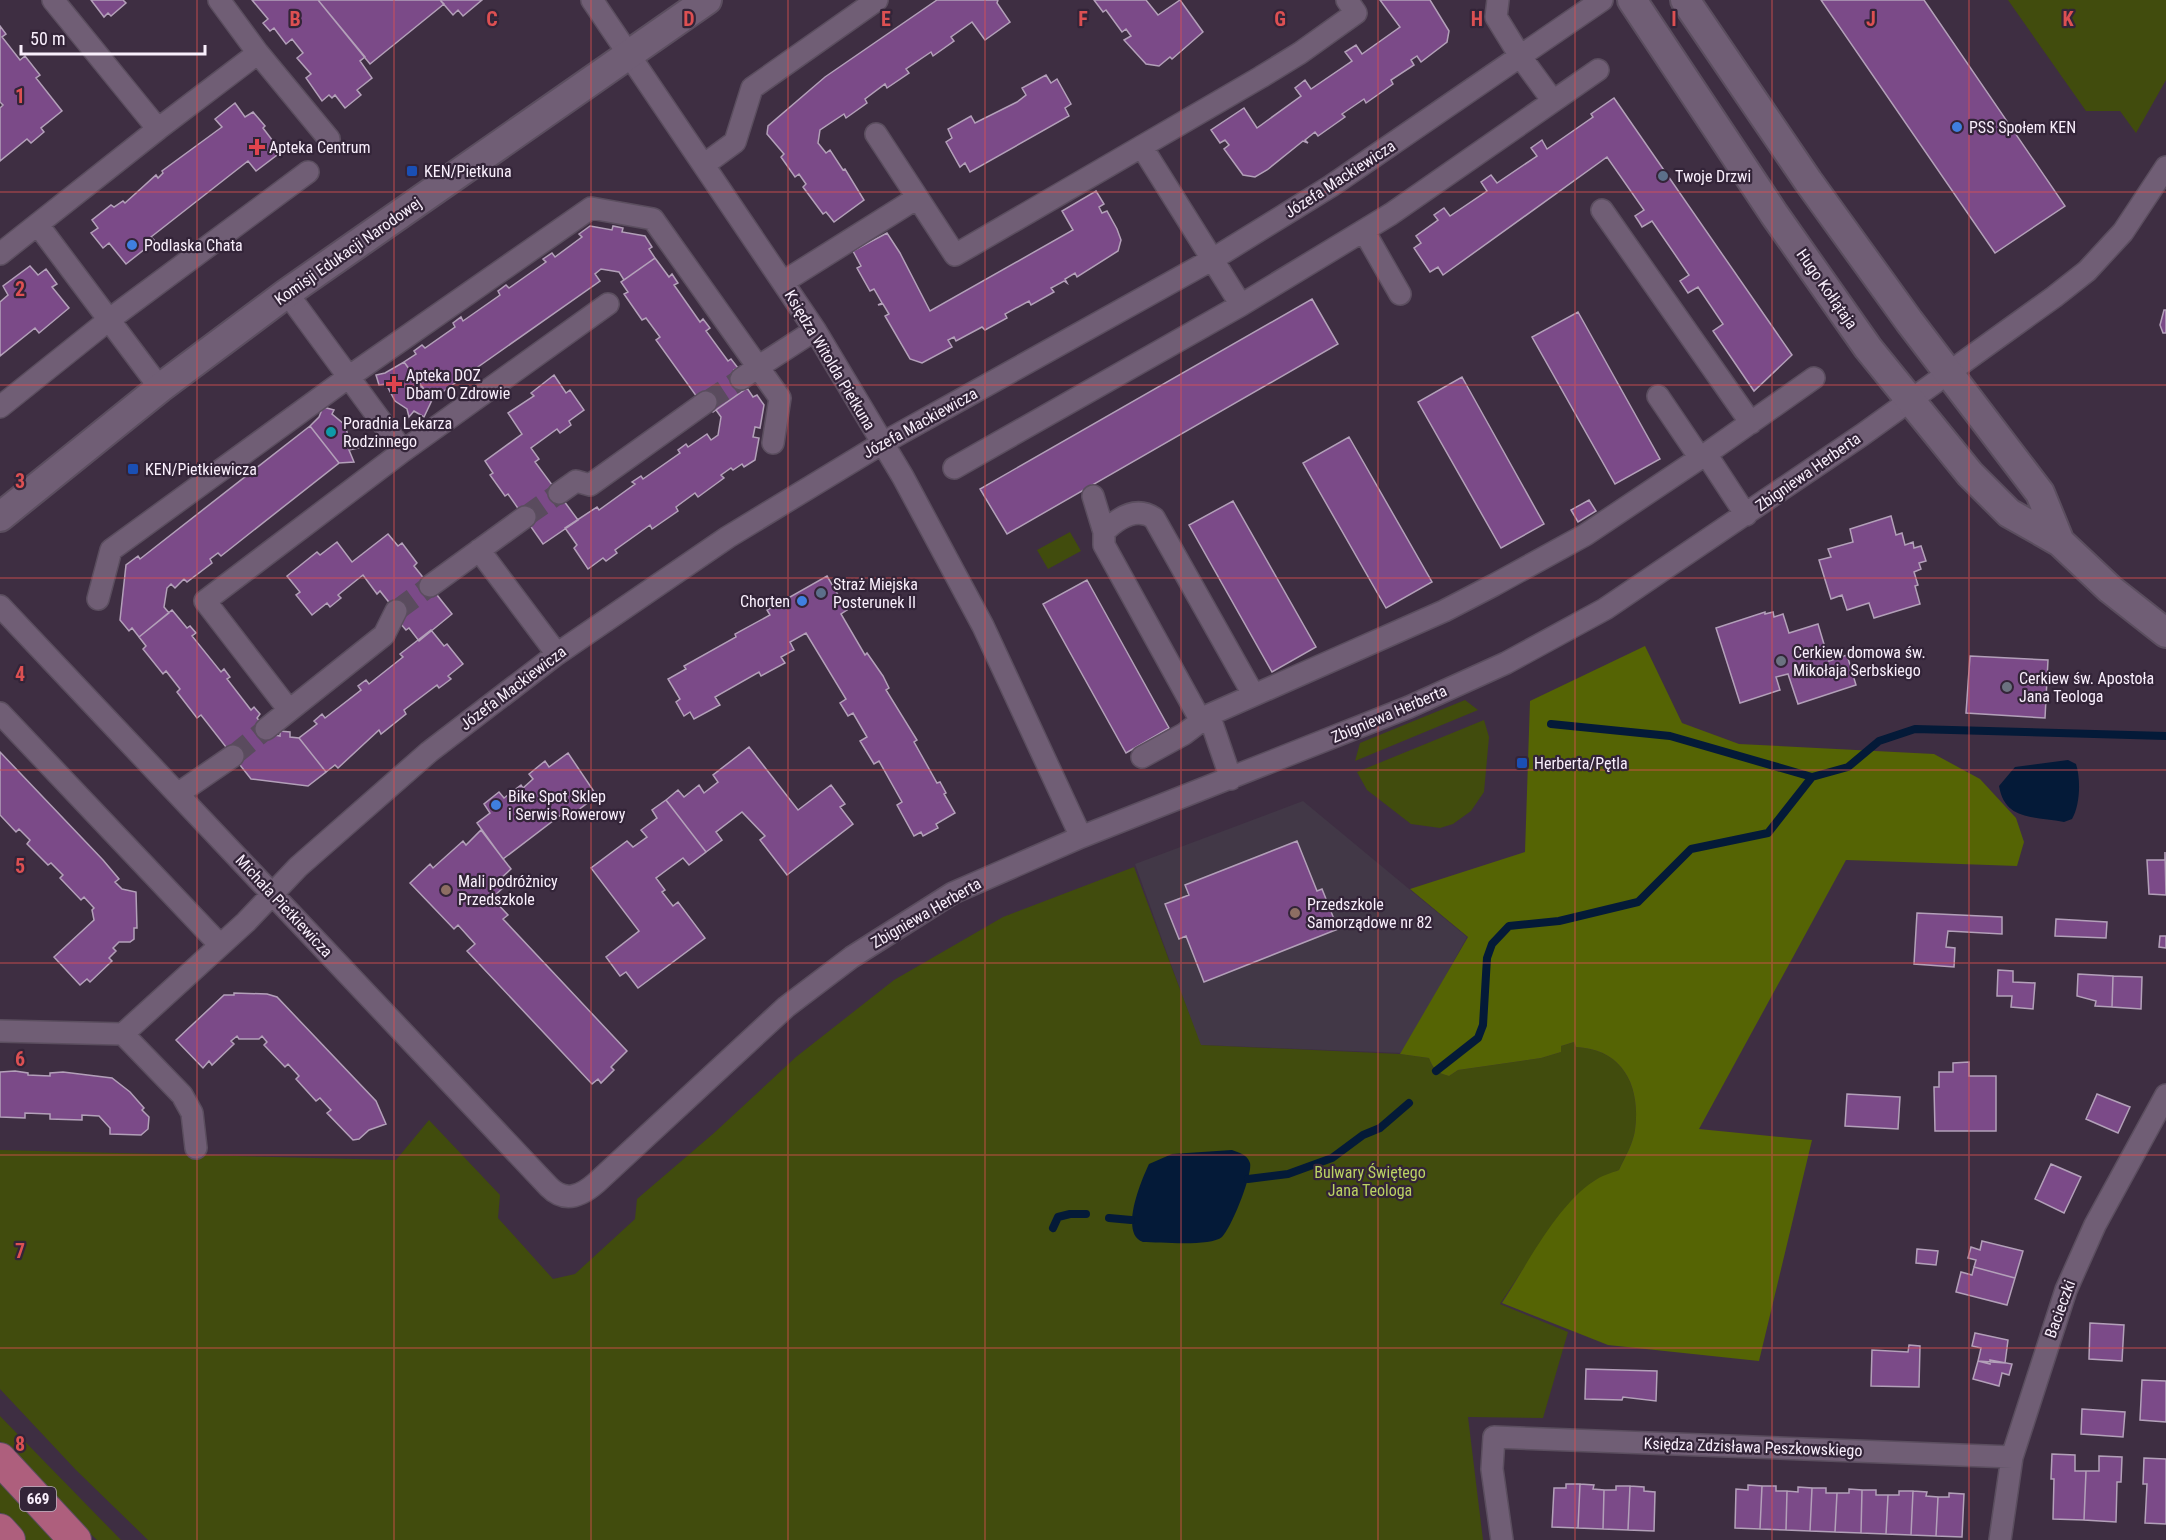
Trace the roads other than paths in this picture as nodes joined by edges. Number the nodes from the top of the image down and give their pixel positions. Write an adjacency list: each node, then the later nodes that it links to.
1 (53, 0): 16 (street)
2 (219, 0): 11 (street)
3 (592, 0): 12 (street, Księdza Witolda Pietkuna)
4 (707, 0): 12 (street, Komisji Edukacji Narodowej)
5 (877, 0): 20 (street)
6 (1347, 0): 19 (street)
7 (1498, 0): 13 (street)
8 (1602, 0): 13 (street, Józefa Mackiewicza)
9 (1632, 0): 43 (street, Hugo Kołłątaja)
10 (1686, 0): 37 (street, Hugo Kołłątaja)
11 (258, 53): 16 (street); 18 (street)
12 (628, 56): 20 (street, Księdza Witolda Pietkuna); 30 (street, Komisji Edukacji Narodowej)
13 (1520, 56): 15 (street); 28 (street, Józefa Mackiewicza)
14 (1598, 70): 15 (street)
15 (1553, 101): 26 (street)
16 (158, 129): 25 (street)
17 (876, 134): 23 (street)
18 (329, 139)
19 (1142, 147): 23 (street); 28 (street)
20 (705, 164): 29 (street, Księdza Witolda Pietkuna)
21 (2166, 167): 37 (street, Zbigniewa Herberta)
22 (308, 172): 34 (street)
23 (917, 198): 29 (street)
24 (1602, 210): 46 (street)
25 (38, 225): 27 (street); 34 (street)
26 (1364, 231): 31 (street); 33 (street)
27 (0, 254)
28 (1213, 259): 33 (street); 48 (street, Józefa Mackiewicza)
29 (783, 282): 35 (street, Księdza Witolda Pietkuna)
30 (287, 293): 38 (street); 41 (street, Komisji Edukacji Narodowej)
31 (1400, 294)
32 (608, 304): 49 (street)
33 (1241, 305): 51 (street)
34 (110, 319): 41 (street); 45 (street)
35 (815, 330): 36 (street); 48 (street, Księdza Witolda Pietkuna)
36 (758, 366): 38 (street); 40 (street); 47 (street)
37 (1948, 375): 43 (street, Zbigniewa Herberta); 58 (street, Hugo Kołłątaja)
38 (350, 376): 49 (street); 61 (street)
39 (1814, 378): 46 (street)
40 (741, 380)
41 (160, 388): 55 (street, Komisji Edukacji Narodowej)
42 (1658, 396): 50 (street)
43 (1910, 401): 54 (street, Zbigniewa Herberta); 58 (street, Hugo Kołłątaja)
44 (706, 402): 52 (street)
45 (0, 407)
46 (1752, 423): 50 (street)
47 (773, 443)
48 (881, 444): 65 (street, Józefa Mackiewicza); 75 (street, Księdza Witolda Pietkuna)
49 (403, 451): 67 (street)
50 (1703, 456): 54 (street); 66 (street)
51 (954, 468)
52 (559, 493)
53 (1093, 496): 57 (street)
54 (1746, 515): 73 (street, Zbigniewa Herberta)
55 (0, 517)
56 (525, 517): 59 (street)
57 (1104, 532): 66 (street); 69 (street)
58 (2060, 542): 64 (street, Hugo Kołłątaja)
59 (479, 550): 60 (street); 65 (street)
60 (430, 586)
61 (99, 599)
62 (0, 606): 74 (street, Michała Pietkiewicza)
63 (396, 611): 67 (street)
64 (2166, 633)
65 (557, 654): 76 (street, Józefa Mackiewicza)
66 (1253, 694): 69 (street)
67 (289, 710): 70 (street)
68 (0, 713): 77 (street)
69 (1205, 718): 72 (street); 73 (street)
70 (266, 729)
71 (233, 756): 74 (street)
72 (1142, 757)
73 (1232, 779): 75 (street, Zbigniewa Herberta)
74 (179, 793): 76 (street, Michała Pietkiewicza)
75 (1082, 837): 82 (street, Zbigniewa Herberta)
76 (272, 893): 77 (street, Józefa Mackiewicza); 82 (street, Michała Pietkiewicza)
77 (220, 945): 79 (street, Józefa Mackiewicza)
78 (0, 1031): 79 (street)
79 (123, 1034): 81 (street)
80 (2166, 1095): 83 (street, Bacieczki)
81 (196, 1148)
82 (572, 1197)
83 (2012, 1457): 88 (street, Księdza Zdzisława Peszkowskiego); 89 (street, Bacieczki)
84 (0, 1459): 87 (main road, 669)
85 (0, 1530): 86 (main road)
86 (9, 1540)
87 (75, 1540)
88 (1502, 1540)
89 (2000, 1540)

